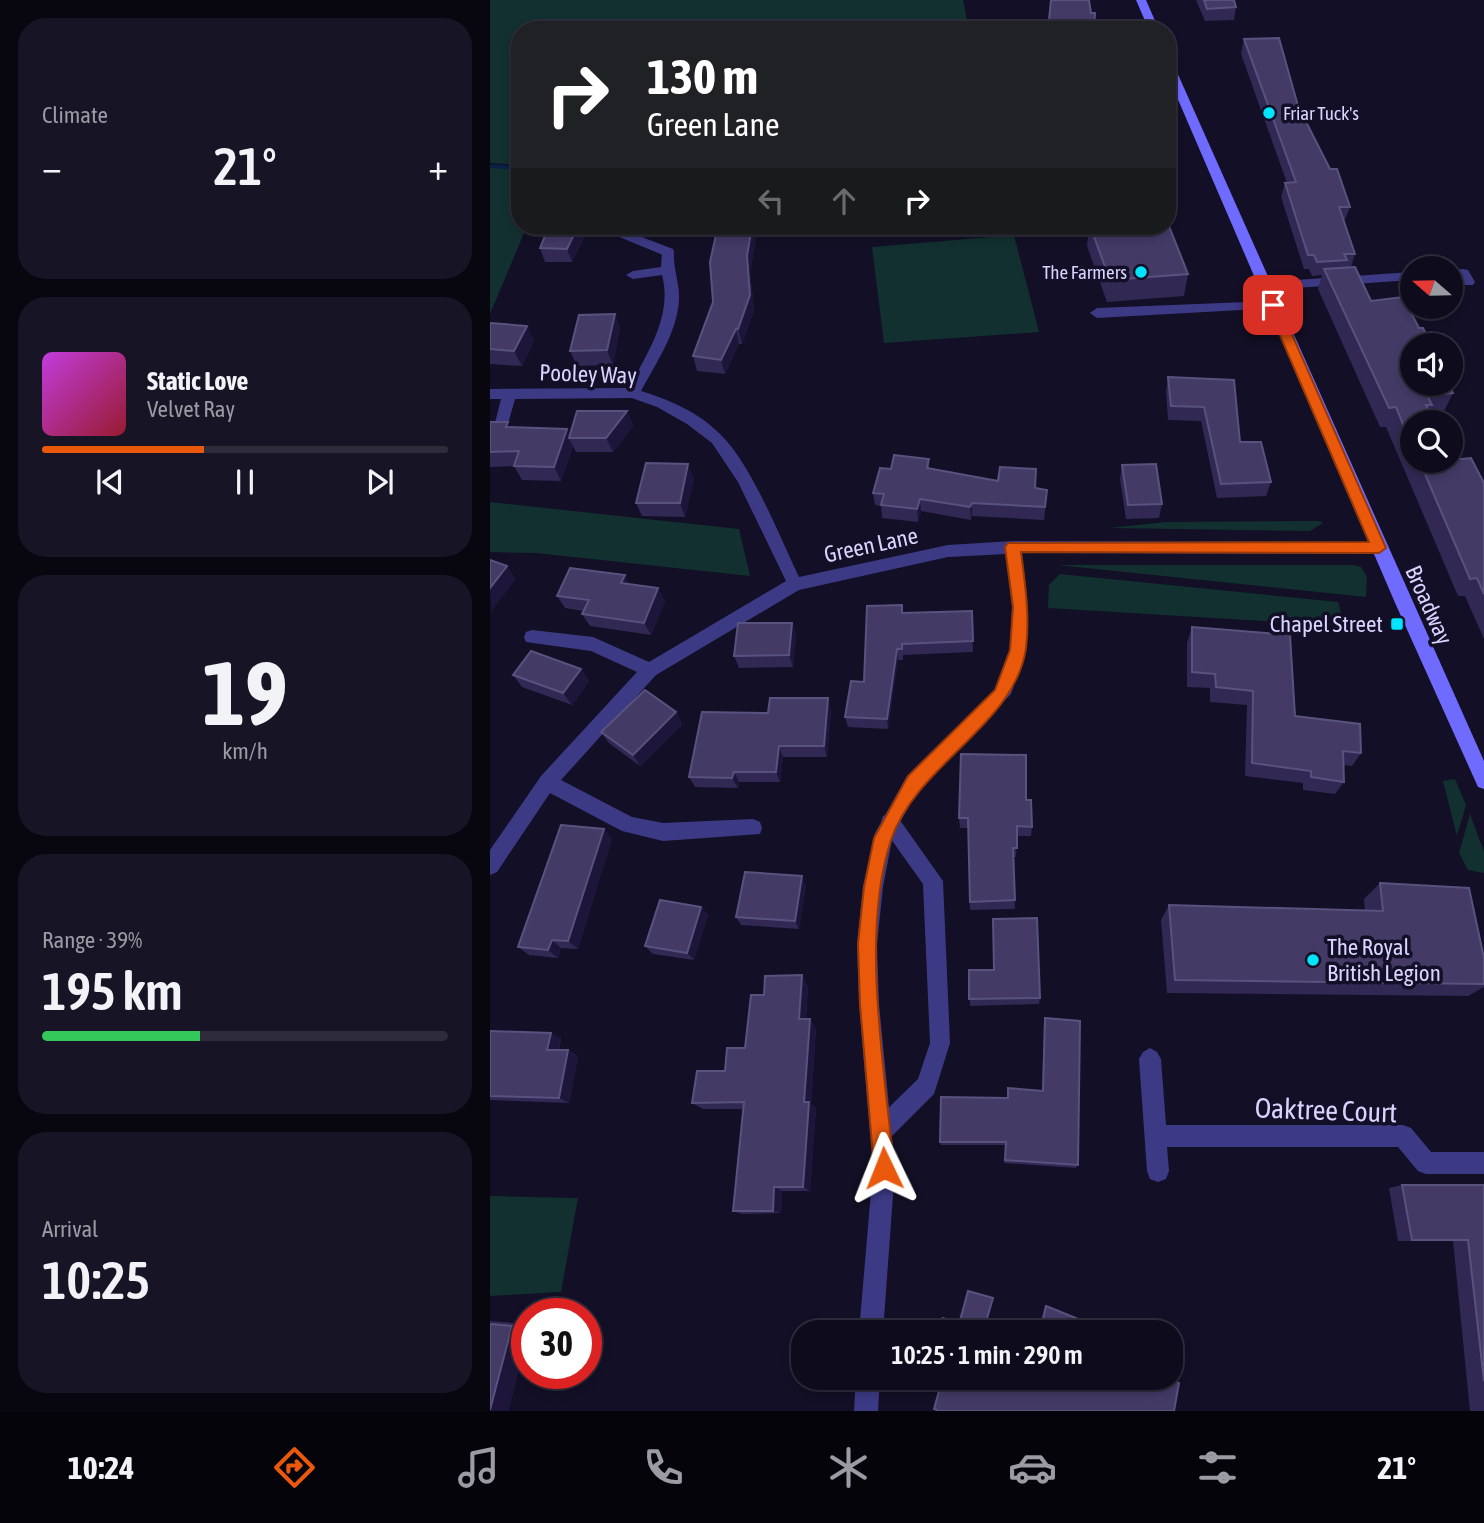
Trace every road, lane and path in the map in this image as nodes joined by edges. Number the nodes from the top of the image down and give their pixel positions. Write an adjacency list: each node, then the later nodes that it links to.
1 (1141, 0): 2 (main road)
2 (1149, 21)
3 (1176, 82): 10 (main road, Broadway)
4 (626, 235): 5 (street)
5 (666, 270): 7 (street); 13 (street)
6 (1463, 273): 9 (street)
7 (633, 275)
8 (1400, 277): 10 (street)
9 (1468, 282)
10 (1265, 286): 11 (main road, Broadway)
11 (1273, 305): 12 (street); 18 (main road, Broadway)
12 (1097, 313)
13 (633, 393): 15 (street, Pooley Way); 19 (street, Pooley Way)
14 (490, 394): 15 (street, Pooley Way)
15 (509, 394): 16 (street)
16 (502, 423)
17 (1013, 547): 18 (street, Green Lane); 19 (street, Green Lane); 24 (street)
18 (1379, 548): 22 (main road, Broadway)
19 (794, 584): 21 (street, Green Lane)
20 (532, 637): 21 (street)
21 (650, 670): 23 (street, Green Lane)
22 (1484, 781)
23 (547, 782): 25 (street); 26 (street, Green Lane)
24 (890, 822): 28 (street); 28 (street)
25 (753, 828)
26 (490, 866)
27 (1150, 1059): 29 (street)
28 (883, 1129): 32 (street)
29 (1156, 1136): 30 (street, Oaktree Court); 31 (street)
30 (1484, 1163)
31 (1158, 1171)
32 (872, 1320)
33 (867, 1390): 34 (street)
34 (866, 1411)

